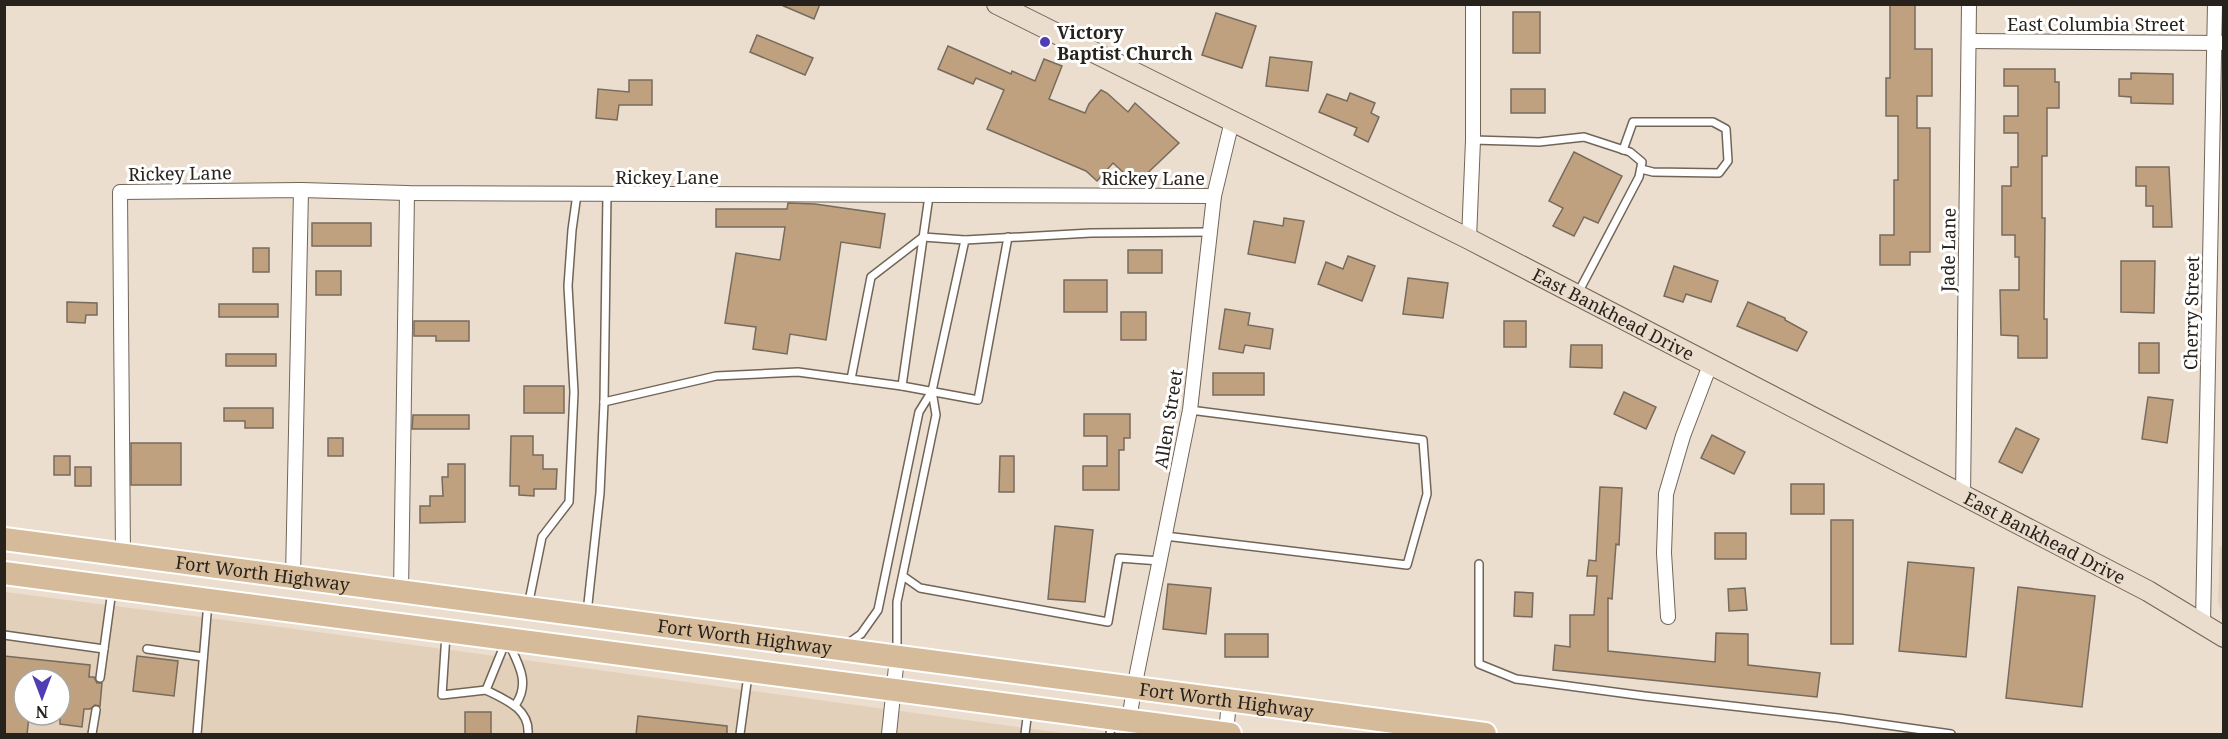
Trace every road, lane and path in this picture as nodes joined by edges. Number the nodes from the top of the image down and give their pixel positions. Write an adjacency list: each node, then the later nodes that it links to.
1 (997, 4): 7 (street, East Bankhead Drive)
2 (1473, 4): 8 (street)
3 (1969, 4): 5 (street, Jade Lane)
4 (2215, 4): 6 (street, Cherry Street)
5 (1969, 41): 6 (street, East Columbia Street); 29 (street, Jade Lane)
6 (2219, 43): 45 (street, Cherry Street)
7 (1232, 121): 16 (street, Allen Street); 20 (street, East Bankhead Drive)
8 (1473, 140): 9 (lane); 20 (street)
9 (1623, 150): 10 (lane); 10 (lane)
10 (1641, 169): 22 (lane)
11 (301, 190): 12 (street, Rickey Lane); 32 (street, Rickey Lane); 38 (street)
12 (408, 193): 13 (street, Rickey Lane); 40 (street)
13 (577, 194): 14 (street, Rickey Lane); 42 (lane)
14 (608, 194): 15 (street, Rickey Lane); 27 (lane)
15 (929, 196): 16 (street, Rickey Lane); 18 (lane)
16 (1214, 196): 17 (street, Allen Street)
17 (1210, 232): 19 (lane); 28 (street, Allen Street)
18 (923, 237): 21 (lane); 24 (lane); 25 (lane)
19 (1008, 237): 21 (lane); 26 (lane)
20 (1469, 239): 22 (street, East Bankhead Drive)
21 (966, 240): 26 (lane)
22 (1577, 295): 23 (street, East Bankhead Drive)
23 (1710, 365): 29 (street, East Bankhead Drive); 44 (street)
24 (851, 379): 25 (lane); 27 (lane)
25 (902, 386): 26 (lane)
26 (932, 391): 37 (lane); 51 (lane)
27 (604, 402): 43 (lane)
28 (1190, 410): 30 (street, Allen Street); 30 (lane)
29 (1963, 496): 45 (street, East Bankhead Drive)
30 (1165, 536): 33 (street, Allen Street)
31 (4, 539): 32 (main road, Fort Worth Highway)
32 (123, 555): 35 (main road, Fort Worth Highway)
33 (1160, 561): 37 (lane); 57 (street, Allen Street)
34 (1479, 564): 73 (lane)
35 (213, 567): 38 (main road, Fort Worth Highway); 41 (main road)
36 (4, 573): 39 (main road, Fort Worth Highway)
37 (903, 576): 54 (lane)
38 (293, 577): 40 (main road, Fort Worth Highway)
39 (112, 587): 41 (main road, Fort Worth Highway); 50 (lane)
40 (401, 592): 42 (main road, Fort Worth Highway)
41 (208, 600): 46 (main road, Fort Worth Highway); 53 (lane)
42 (519, 607): 43 (main road, Fort Worth Highway); 49 (main road)
43 (586, 616): 51 (main road, Fort Worth Highway)
44 (1668, 616)
45 (2203, 623): 48 (street, East Bankhead Drive)
46 (446, 631): 49 (main road, Fort Worth Highway); 58 (lane)
47 (4, 635): 50 (lane)
48 (2223, 637)
49 (507, 639): 55 (main road, Fort Worth Highway); 58 (lane); 61 (lane)
50 (104, 649): 56 (lane)
51 (840, 649): 54 (main road, Fort Worth Highway)
52 (147, 650): 53 (lane)
53 (203, 657): 68 (lane)
54 (897, 657): 57 (main road, Fort Worth Highway); 59 (street)
55 (748, 671): 59 (main road, Fort Worth Highway); 70 (lane)
56 (100, 678)
57 (1134, 688): 60 (main road, Fort Worth Highway); 64 (street, Allen Street)
58 (486, 690): 61 (lane)
59 (895, 690): 62 (main road, Fort Worth Highway); 71 (street)
60 (1229, 701): 65 (street); 66 (main road, Fort Worth Highway)
61 (516, 704): 69 (lane)
62 (1029, 708): 64 (main road, Fort Worth Highway); 72 (lane)
63 (96, 710): 67 (lane)
64 (1117, 725): 65 (main road, Fort Worth Highway)
65 (1227, 734)
66 (1478, 734)
67 (92, 735)
68 (197, 735)
69 (528, 735)
70 (740, 735)
71 (889, 735)
72 (1025, 735)
73 (1951, 735)

